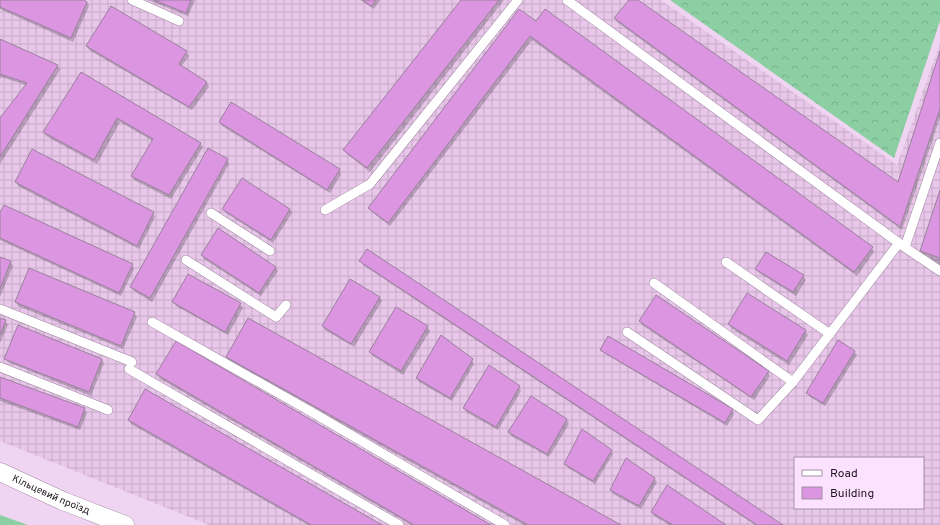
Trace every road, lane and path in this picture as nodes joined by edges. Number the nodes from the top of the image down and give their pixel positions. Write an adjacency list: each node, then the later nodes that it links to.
1 (132, 0): 4 (lane)
2 (518, 0): 6 (lane)
3 (567, 0): 8 (lane)
4 (179, 22)
5 (940, 143): 8 (lane)
6 (325, 210)
7 (210, 213): 9 (lane)
8 (902, 245): 12 (lane); 18 (lane)
9 (270, 251)
10 (186, 260): 14 (lane)
11 (726, 262): 18 (lane)
12 (940, 271)
13 (654, 283): 20 (lane)
14 (286, 305)
15 (0, 309): 24 (lane)
16 (152, 322): 25 (lane)
17 (627, 332): 20 (lane)
18 (830, 334): 20 (lane)
19 (0, 367): 21 (lane)
20 (793, 382)
21 (108, 410)
22 (0, 472): 23 (street, Кільцевий проїзд)
23 (125, 525)
24 (399, 525)
25 (505, 525)

